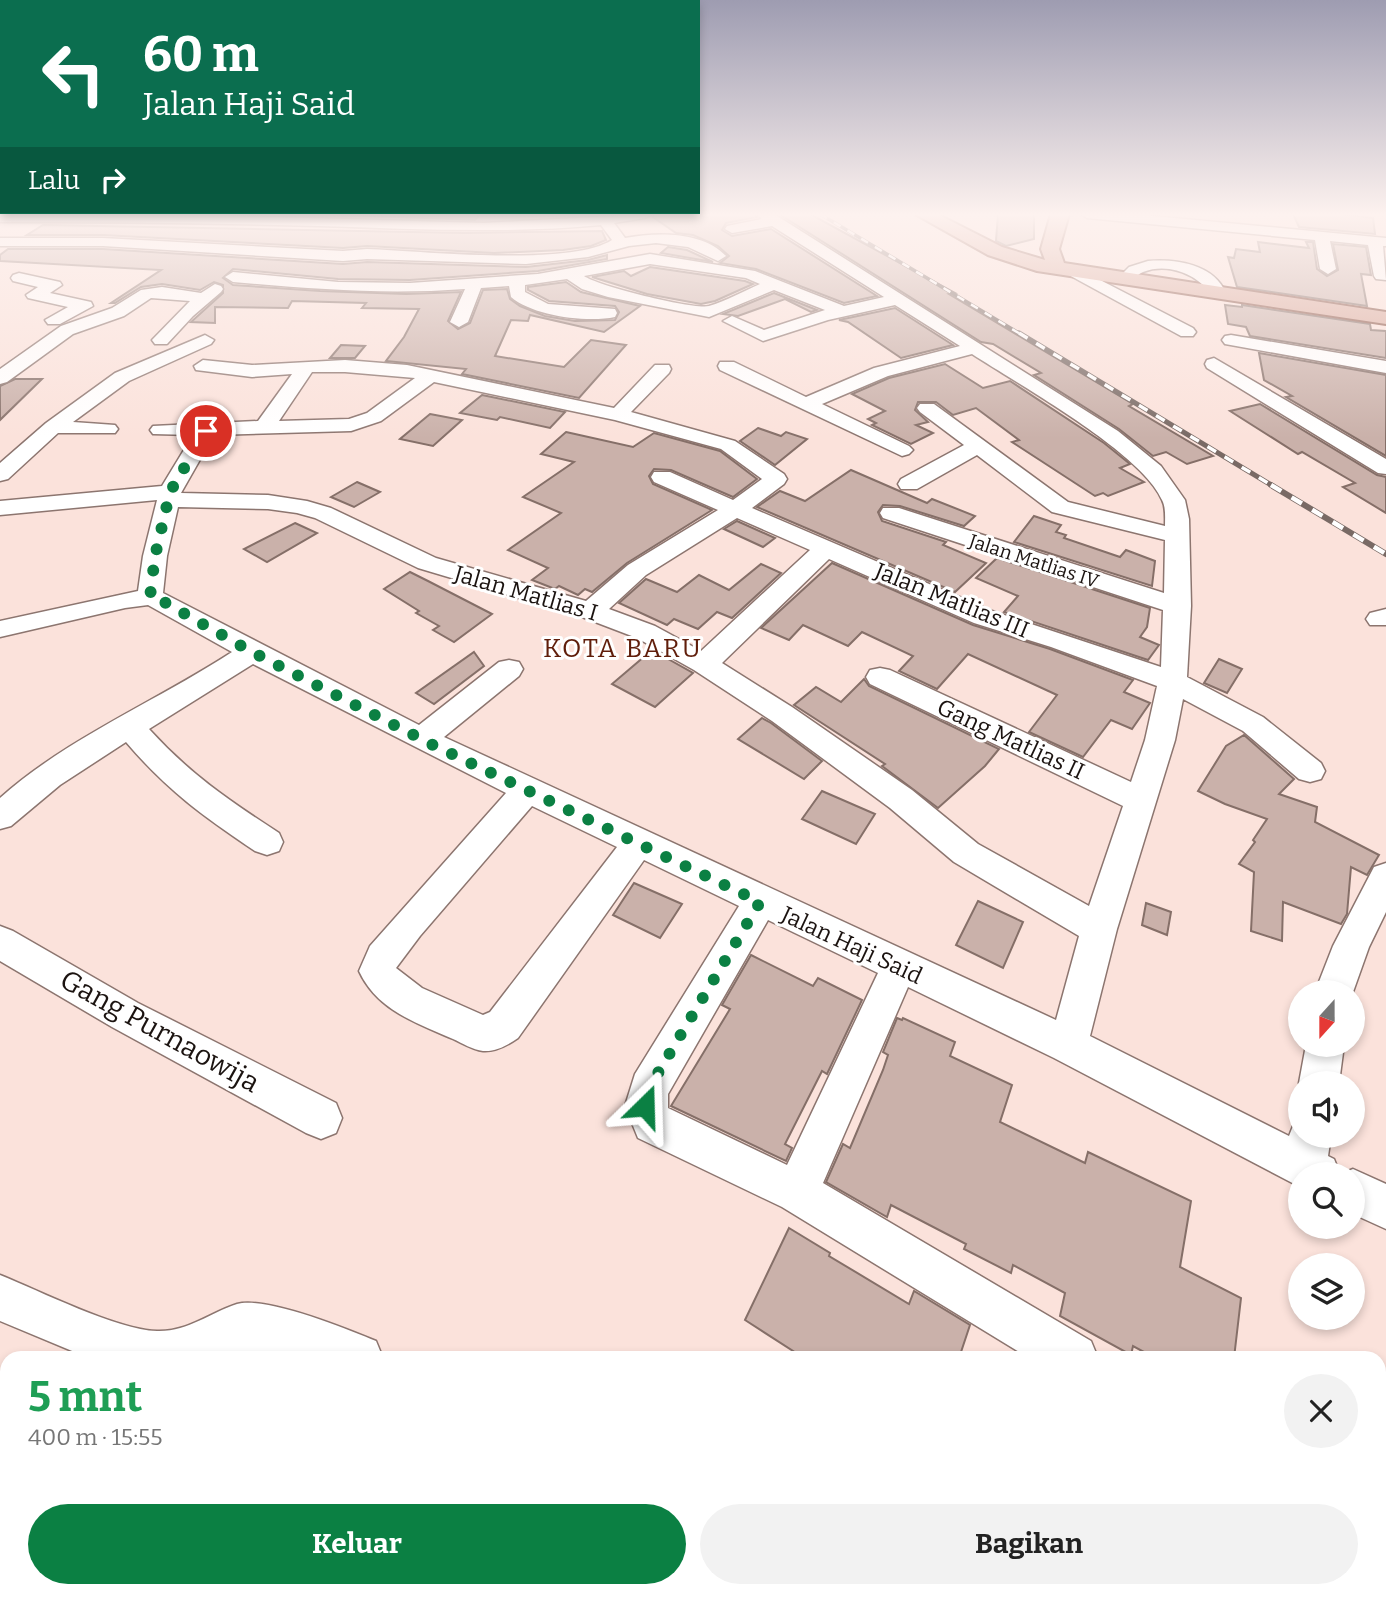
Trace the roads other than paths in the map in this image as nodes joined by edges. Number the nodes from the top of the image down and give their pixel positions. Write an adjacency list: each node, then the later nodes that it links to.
1 (47, 289): 18 (street)
2 (217, 289): 11 (street)
3 (473, 289): 17 (street)
4 (517, 289): 14 (street)
5 (596, 289): 6 (street)
6 (762, 289)
7 (788, 289): 13 (street)
8 (882, 289): 12 (street)
9 (1102, 289): 19 (street)
10 (1188, 289): 15 (main road)
11 (204, 298): 18 (street); 20 (street)
12 (898, 299): 13 (street); 23 (street)
13 (841, 311): 16 (street)
14 (609, 313)
15 (1386, 318)
16 (732, 321)
17 (459, 322)
18 (67, 330): 31 (street)
19 (1187, 332)
20 (161, 340)
21 (205, 340): 35 (street)
22 (1231, 340): 28 (street)
23 (975, 348): 32 (street); 50 (street)
24 (1214, 364): 42 (street)
25 (203, 366): 27 (street)
26 (727, 366): 32 (street)
27 (306, 367): 30 (street); 36 (street)
28 (1386, 367)
29 (662, 369): 34 (street)
30 (431, 376): 34 (street); 36 (street)
31 (0, 377)
32 (806, 404): 41 (street)
33 (927, 408): 40 (street)
34 (618, 415): 48 (street)
35 (53, 426): 37 (street); 43 (street)
36 (264, 428): 39 (street)
37 (108, 429)
38 (160, 430): 39 (street)
39 (206, 431): 46 (street)
40 (979, 445): 45 (street); 50 (street)
41 (902, 450)
42 (1386, 468)
43 (0, 474)
44 (662, 477): 48 (street, Jalan Matlias III)
45 (909, 484)
46 (169, 496): 47 (street); 52 (street); 54 (street, Jalan Matlias I)
47 (0, 508)
48 (735, 509): 51 (street, Jalan Matlias III); 54 (street)
49 (891, 513): 53 (street, Jalan Matlias IV)
50 (1177, 536): 53 (street)
51 (826, 548): 57 (street); 60 (street, Jalan Matlias III)
52 (150, 597): 55 (street); 56 (street, Jalan Haji Said)
53 (1178, 606): 60 (street)
54 (591, 611): 57 (street, Jalan Matlias I)
55 (0, 629)
56 (252, 652): 61 (street); 62 (street, Jalan Haji Said)
57 (704, 664): 71 (street, Jalan Matlias I)
58 (509, 669): 62 (street)
59 (880, 677): 65 (street, Gang Matlias II)
60 (1173, 681): 63 (street, Jalan Matlias III); 65 (street)
61 (130, 727): 66 (street); 67 (street)
62 (422, 739): 64 (street, Jalan Haji Said)
63 (1310, 771)
64 (528, 789): 68 (street, Jalan Haji Said); 68 (street)
65 (1141, 801): 71 (street)
66 (0, 817)
67 (267, 842)
68 (639, 842): 70 (street, Jalan Haji Said)
69 (1386, 877): 74 (street)
70 (760, 902): 73 (street, Jalan Haji Said); 78 (street)
71 (1099, 929): 75 (street)
72 (0, 942): 76 (street, Gang Purnaowija)
73 (899, 966): 75 (street, Jalan Haji Said); 78 (street)
74 (1337, 980)
75 (1068, 1045): 77 (street, Jalan Haji Said)
76 (321, 1118)
77 (1311, 1159)
78 (797, 1192): 86 (street)
79 (1365, 1197): 80 (street)
80 (1386, 1207)
81 (0, 1298): 83 (street)
82 (230, 1342): 84 (street); 85 (street)
83 (137, 1351)
84 (195, 1351)
85 (338, 1351)
86 (1062, 1351)

